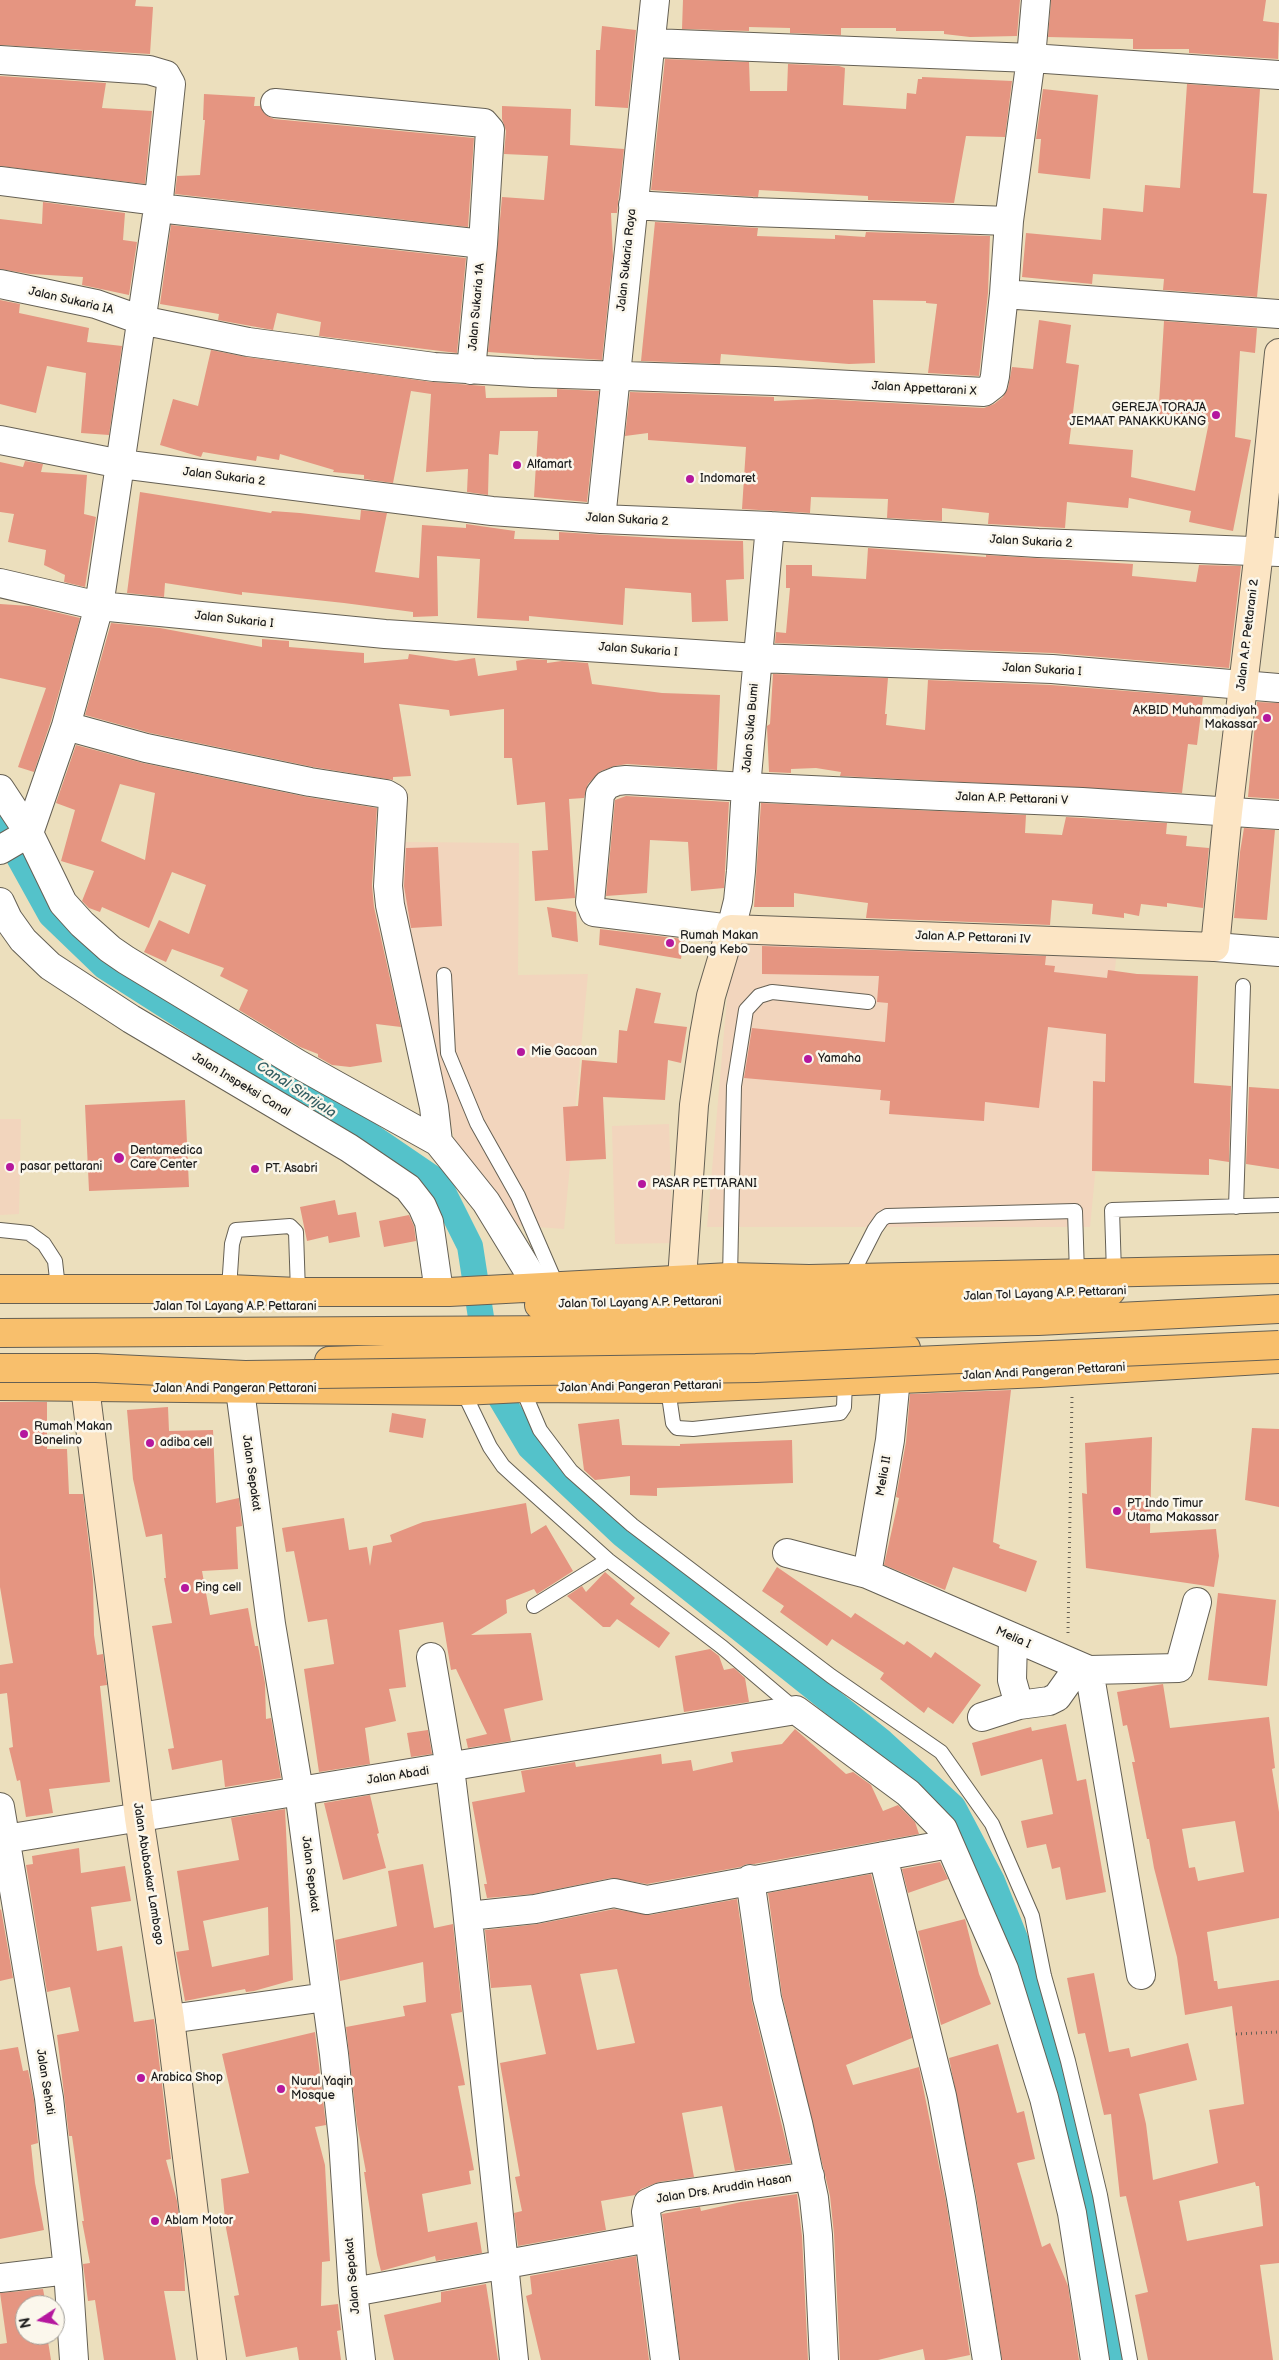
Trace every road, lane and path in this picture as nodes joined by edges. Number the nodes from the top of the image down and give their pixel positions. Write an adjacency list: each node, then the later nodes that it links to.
1 (655, 0): 3 (street, Jalan Sukaria Raya)
2 (1036, 0): 4 (street, Jalan Appettarani X)
3 (652, 43): 4 (street); 10 (street, Jalan Sukaria Raya)
4 (1031, 58): 6 (street); 11 (street, Jalan Appettarani X)
5 (0, 60): 9 (street)
6 (1279, 75)
7 (275, 104): 12 (street, Jalan Sukaria 1A)
8 (0, 181): 9 (street)
9 (158, 204): 12 (street); 16 (street)
10 (633, 205): 11 (street); 19 (street, Jalan Sukaria Raya)
11 (1009, 221): 14 (street, Jalan Appettarani X)
12 (483, 244): 18 (street, Jalan Sukaria 1A)
13 (0, 284): 16 (street, Jalan Sukaria IA)
14 (1004, 294): 15 (street); 19 (street, Jalan Appettarani X)
15 (1279, 314)
16 (141, 320): 18 (street, Jalan Sukaria IA); 21 (street)
17 (1279, 353): 24 (street, Jalan A.P. Pettarani 2)
18 (471, 370): 19 (street, Jalan Sukaria IA)
19 (614, 375): 22 (street, Jalan Sukaria Raya)
20 (0, 440): 21 (street, Jalan Sukaria 2)
21 (121, 464): 22 (street, Jalan Sukaria 2); 26 (street)
22 (600, 519): 23 (street, Jalan Sukaria 2)
23 (770, 526): 24 (street, Jalan Sukaria 2); 27 (street, Jalan Suka Bumi)
24 (1269, 551): 28 (street, Jalan A.P. Pettarani 2)
25 (0, 583): 26 (street, Jalan Sukaria I)
26 (99, 606): 27 (street, Jalan Sukaria I); 30 (street)
27 (756, 658): 28 (street, Jalan Sukaria I); 31 (street, Jalan Suka Bumi)
28 (1242, 686): 29 (street, Jalan Sukaria I); 33 (street, Jalan A.P. Pettarani 2)
29 (1279, 688)
30 (66, 726): 35 (street); 43 (street)
31 (746, 786): 33 (street, Jalan A.P. Pettarani V); 37 (street, Jalan Suka Bumi); 37 (street, Jalan A.P. Pettarani V)
32 (0, 789): 35 (street)
33 (1228, 812): 34 (street, Jalan A.P. Pettarani V); 38 (street, Jalan A.P. Pettarani 2)
34 (1279, 815)
35 (17, 840): 43 (street)
36 (0, 902): 59 (street, Jalan Inspeksi Canal)
37 (731, 929): 38 (street, Jalan A.P Pettarani IV); 52 (street)
38 (1215, 947): 39 (street)
39 (1279, 952)
40 (444, 975): 54 (lane)
41 (1243, 986): 45 (lane)
42 (868, 1002): 50 (lane)
43 (438, 1142): 54 (street)
44 (1279, 1206): 45 (lane)
45 (1236, 1207): 48 (lane)
46 (0, 1230): 55 (lane)
47 (1279, 1269): 48 (highway)
48 (1114, 1273): 49 (highway)
49 (1077, 1274): 51 (highway); 51 (lane)
50 (730, 1277): 51 (highway); 52 (highway)
51 (850, 1278)
52 (682, 1280): 54 (highway)
53 (1279, 1284): 60 (highway, Jalan Tol Layang A.P. Pettarani)
54 (540, 1287): 59 (highway)
55 (58, 1288): 56 (highway); 57 (highway)
56 (0, 1289)
57 (229, 1289): 58 (highway); 58 (lane)
58 (298, 1292): 59 (highway)
59 (444, 1292)
60 (0, 1306)
61 (1279, 1309): 63 (highway, Jalan Tol Layang A.P. Pettarani)
62 (1279, 1332): 65 (highway, Jalan Andi Pangeran Pettarani)
63 (0, 1333)
64 (1279, 1345): 69 (highway, bridge)
65 (515, 1355): 66 (highway, Jalan Andi Pangeran Pettarani); 76 (street)
66 (462, 1356): 71 (highway, Jalan Andi Pangeran Pettarani); 79 (street)
67 (1279, 1359): 70 (highway, Jalan Andi Pangeran Pettarani)
68 (0, 1360): 71 (highway, Jalan Andi Pangeran Pettarani)
69 (0, 1368)
70 (1072, 1371): 72 (highway, Jalan Andi Pangeran Pettarani); 87 (path)
71 (275, 1376): 78 (highway, Jalan Andi Pangeran Pettarani); 79 (highway, Jalan Andi Pangeran Pettarani)
72 (896, 1378): 73 (highway, Jalan Andi Pangeran Pettarani); 82 (street, Melia II)
73 (844, 1381): 77 (highway, Jalan Andi Pangeran Pettarani); 77 (lane)
74 (0, 1386): 75 (highway, Jalan Andi Pangeran Pettarani)
75 (85, 1387): 78 (highway, Jalan Andi Pangeran Pettarani); 94 (street, Jalan Abubaakar Lambogo)
76 (520, 1388): 77 (highway, Jalan Andi Pangeran Pettarani); 79 (highway, Jalan Andi Pangeran Pettarani); 119 (lane)
77 (668, 1389)
78 (240, 1390): 92 (street, Jalan Sepakat)
79 (466, 1391): 81 (lane)
80 (787, 1553): 82 (street, Melia I)
81 (608, 1560): 84 (lane); 89 (lane)
82 (867, 1574): 85 (street, Melia I)
83 (1197, 1602): 87 (street, Melia I)
84 (534, 1606)
85 (1013, 1638): 87 (street, Melia I); 88 (street)
86 (432, 1657): 91 (street)
87 (1079, 1666): 88 (street); 100 (street)
88 (1019, 1705): 90 (street)
89 (796, 1710): 91 (street, Jalan Abadi); 96 (street)
90 (982, 1717)
91 (450, 1768): 92 (street, Jalan Abadi); 99 (street)
92 (299, 1791): 94 (street, Jalan Abadi); 101 (street, Jalan Sepakat)
93 (0, 1807): 95 (street, Jalan Sehati)
94 (139, 1818): 95 (street, Jalan Abadi); 102 (street, Jalan Abubaakar Lambogo)
95 (3, 1839): 108 (street, Jalan Sehati)
96 (949, 1844): 97 (street); 118 (street)
97 (883, 1856): 98 (street); 117 (street)
98 (750, 1880): 99 (street); 105 (street)
99 (468, 1916): 107 (street)
100 (1141, 1975)
101 (326, 1997): 102 (street); 110 (street, Jalan Sepakat)
102 (170, 2019): 112 (street, Jalan Abubaakar Lambogo)
103 (1279, 2032): 104 (path)
104 (1236, 2034)
105 (810, 2176): 106 (street, Jalan Drs. Aruddin Hasan); 116 (street)
106 (649, 2238): 107 (street); 115 (street, Jalan Drs. Aruddin Hasan)
107 (504, 2265): 110 (street); 114 (street)
108 (68, 2270): 109 (street); 111 (street, Jalan Sehati)
109 (0, 2278)
110 (353, 2292): 113 (street, Jalan Sepakat)
111 (74, 2360)
112 (212, 2360)
113 (361, 2360)
114 (514, 2360)
115 (665, 2360)
116 (824, 2360)
117 (987, 2360)
118 (1095, 2360)
119 (1130, 2360)

